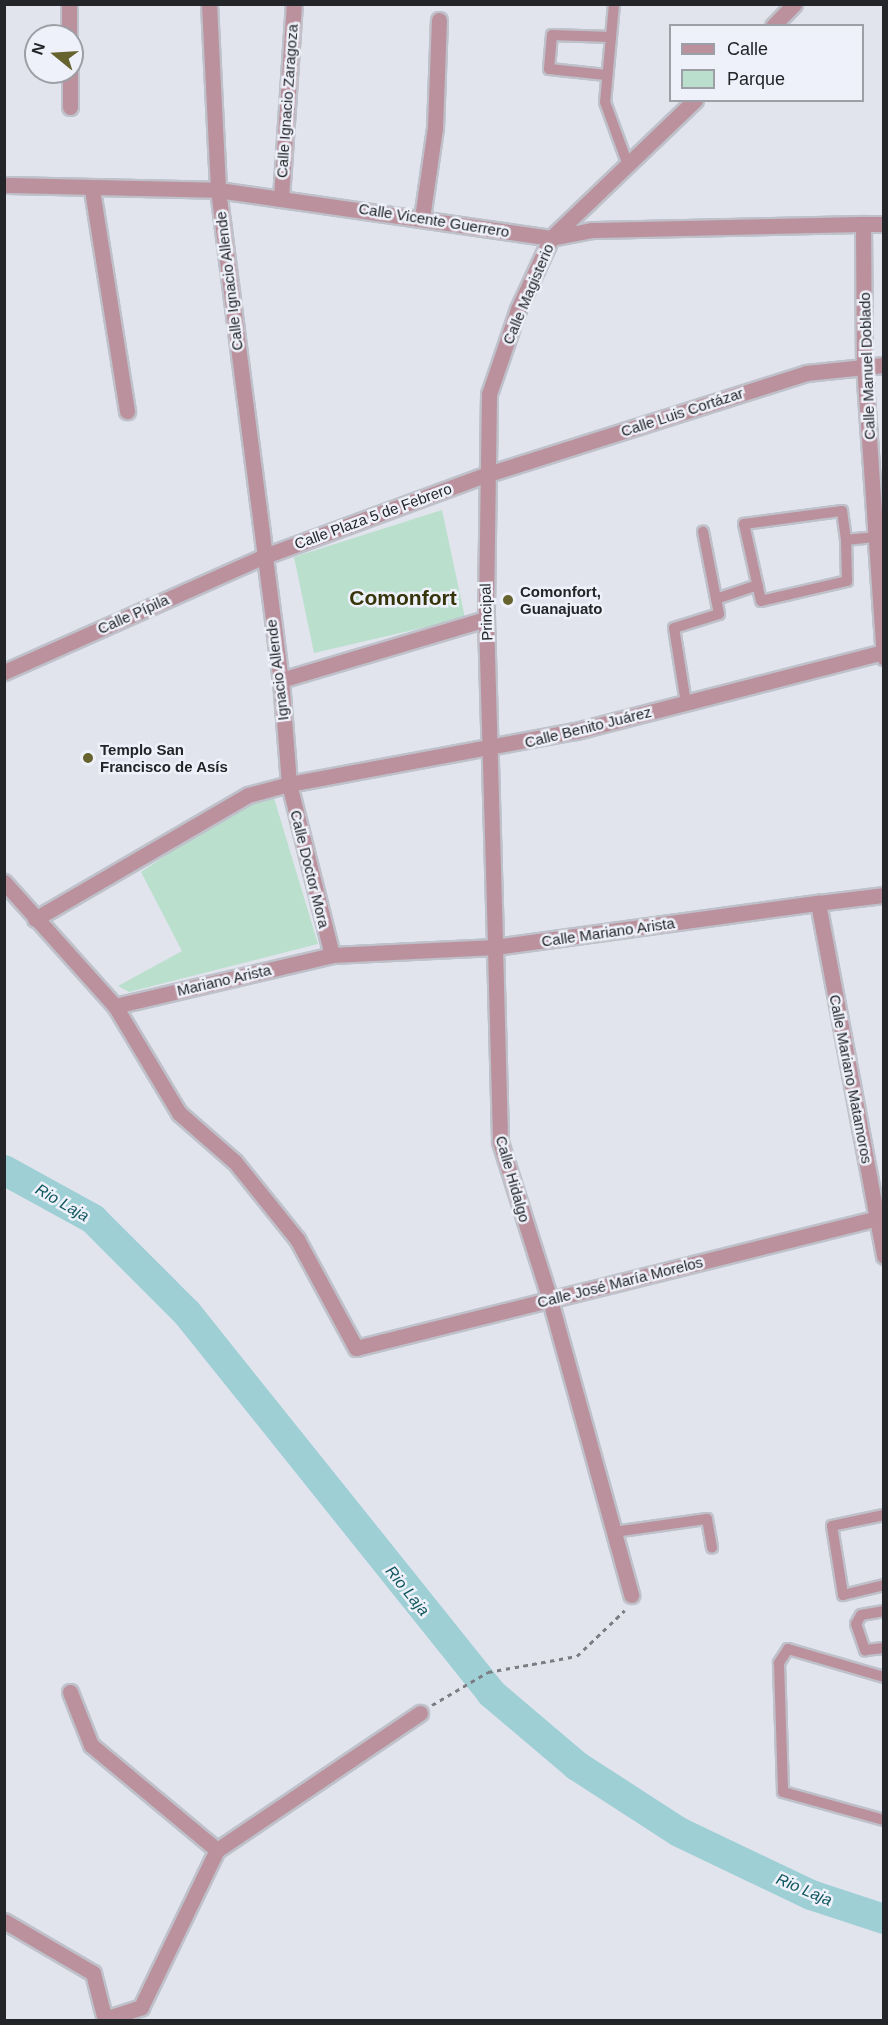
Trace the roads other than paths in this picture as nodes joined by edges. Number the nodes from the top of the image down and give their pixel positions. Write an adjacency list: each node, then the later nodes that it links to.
1 (69, 4): 7 (street)
2 (209, 4): 17 (street, Calle Ignacio Allende)
3 (294, 4): 18 (street, Calle Ignacio Zaragoza)
4 (614, 4): 9 (lane)
5 (794, 4): 8 (street)
6 (440, 20): 19 (street)
7 (69, 24)
8 (775, 24)
9 (611, 36): 10 (lane); 10 (lane)
10 (606, 75): 14 (lane)
11 (70, 84): 13 (street)
12 (693, 102): 14 (street, Calle Magisterio)
13 (70, 107)
14 (628, 165): 22 (street, Calle Magisterio)
15 (4, 185): 16 (street, Calle Vicente Guerrero)
16 (92, 190): 17 (street, Calle Vicente Guerrero); 25 (street)
17 (218, 190): 18 (street, Calle Vicente Guerrero); 30 (street, Calle Ignacio Allende)
18 (281, 198): 19 (street, Calle Vicente Guerrero)
19 (422, 218): 22 (street, Calle Vicente Guerrero)
20 (863, 224): 21 (street, Calle Vicente Guerrero); 22 (street, Calle Vicente Guerrero); 23 (street, Calle Manuel Doblado)
21 (884, 224)
22 (551, 238): 26 (street, Calle Magisterio)
23 (864, 365): 24 (street, Calle Luis Cortázar); 26 (street, Calle Luis Cortázar); 28 (street, Calle Manuel Doblado)
24 (884, 365)
25 (128, 411)
26 (485, 475): 30 (street, Calle Plaza 5 de Febrero); 33 (street, Principal)
27 (703, 532): 32 (lane)
28 (876, 537): 29 (lane); 34 (street, Calle Manuel Doblado)
29 (846, 540): 31 (lane); 31 (lane)
30 (262, 557): 36 (street, Calle Pípila); 37 (street, Ignacio Allende)
31 (758, 585): 32 (lane)
32 (716, 598): 38 (lane)
33 (486, 619): 37 (street); 39 (street, Principal)
34 (883, 652): 35 (street, Calle Manuel Doblado); 38 (street, Calle Benito Juárez)
35 (884, 657)
36 (4, 672)
37 (281, 680): 40 (street, Ignacio Allende)
38 (686, 703): 39 (street, Calle Benito Juárez)
39 (494, 749): 40 (street, Calle Benito Juárez); 45 (street, Calle Hidalgo)
40 (289, 784): 44 (street, Calle Benito Juárez); 46 (street, Calle Doctor Mora)
41 (4, 882): 44 (street)
42 (884, 895): 43 (street, Calle Mariano Arista)
43 (818, 903): 45 (street, Calle Mariano Arista); 48 (street, Calle Mariano Matamoros)
44 (35, 919): 47 (street)
45 (495, 947): 46 (street, Calle Mariano Arista); 50 (street, Calle Hidalgo)
46 (332, 955): 47 (street, Mariano Arista)
47 (116, 1006): 50 (street, Calle José María Morelos)
48 (880, 1218): 49 (street, Calle Mariano Matamoros); 50 (street, Calle José María Morelos)
49 (884, 1256)
50 (550, 1300): 52 (street, Calle Hidalgo)
51 (884, 1515): 54 (lane)
52 (614, 1532): 53 (lane); 55 (street, Calle Hidalgo)
53 (712, 1548)
54 (884, 1585)
55 (631, 1595)
56 (884, 1611): 57 (lane)
57 (884, 1648)
58 (884, 1677): 61 (lane)
59 (70, 1692): 62 (street)
60 (420, 1713): 62 (street)
61 (884, 1820)
62 (218, 1850): 64 (street)
63 (4, 1921): 64 (street)
64 (105, 2020)

